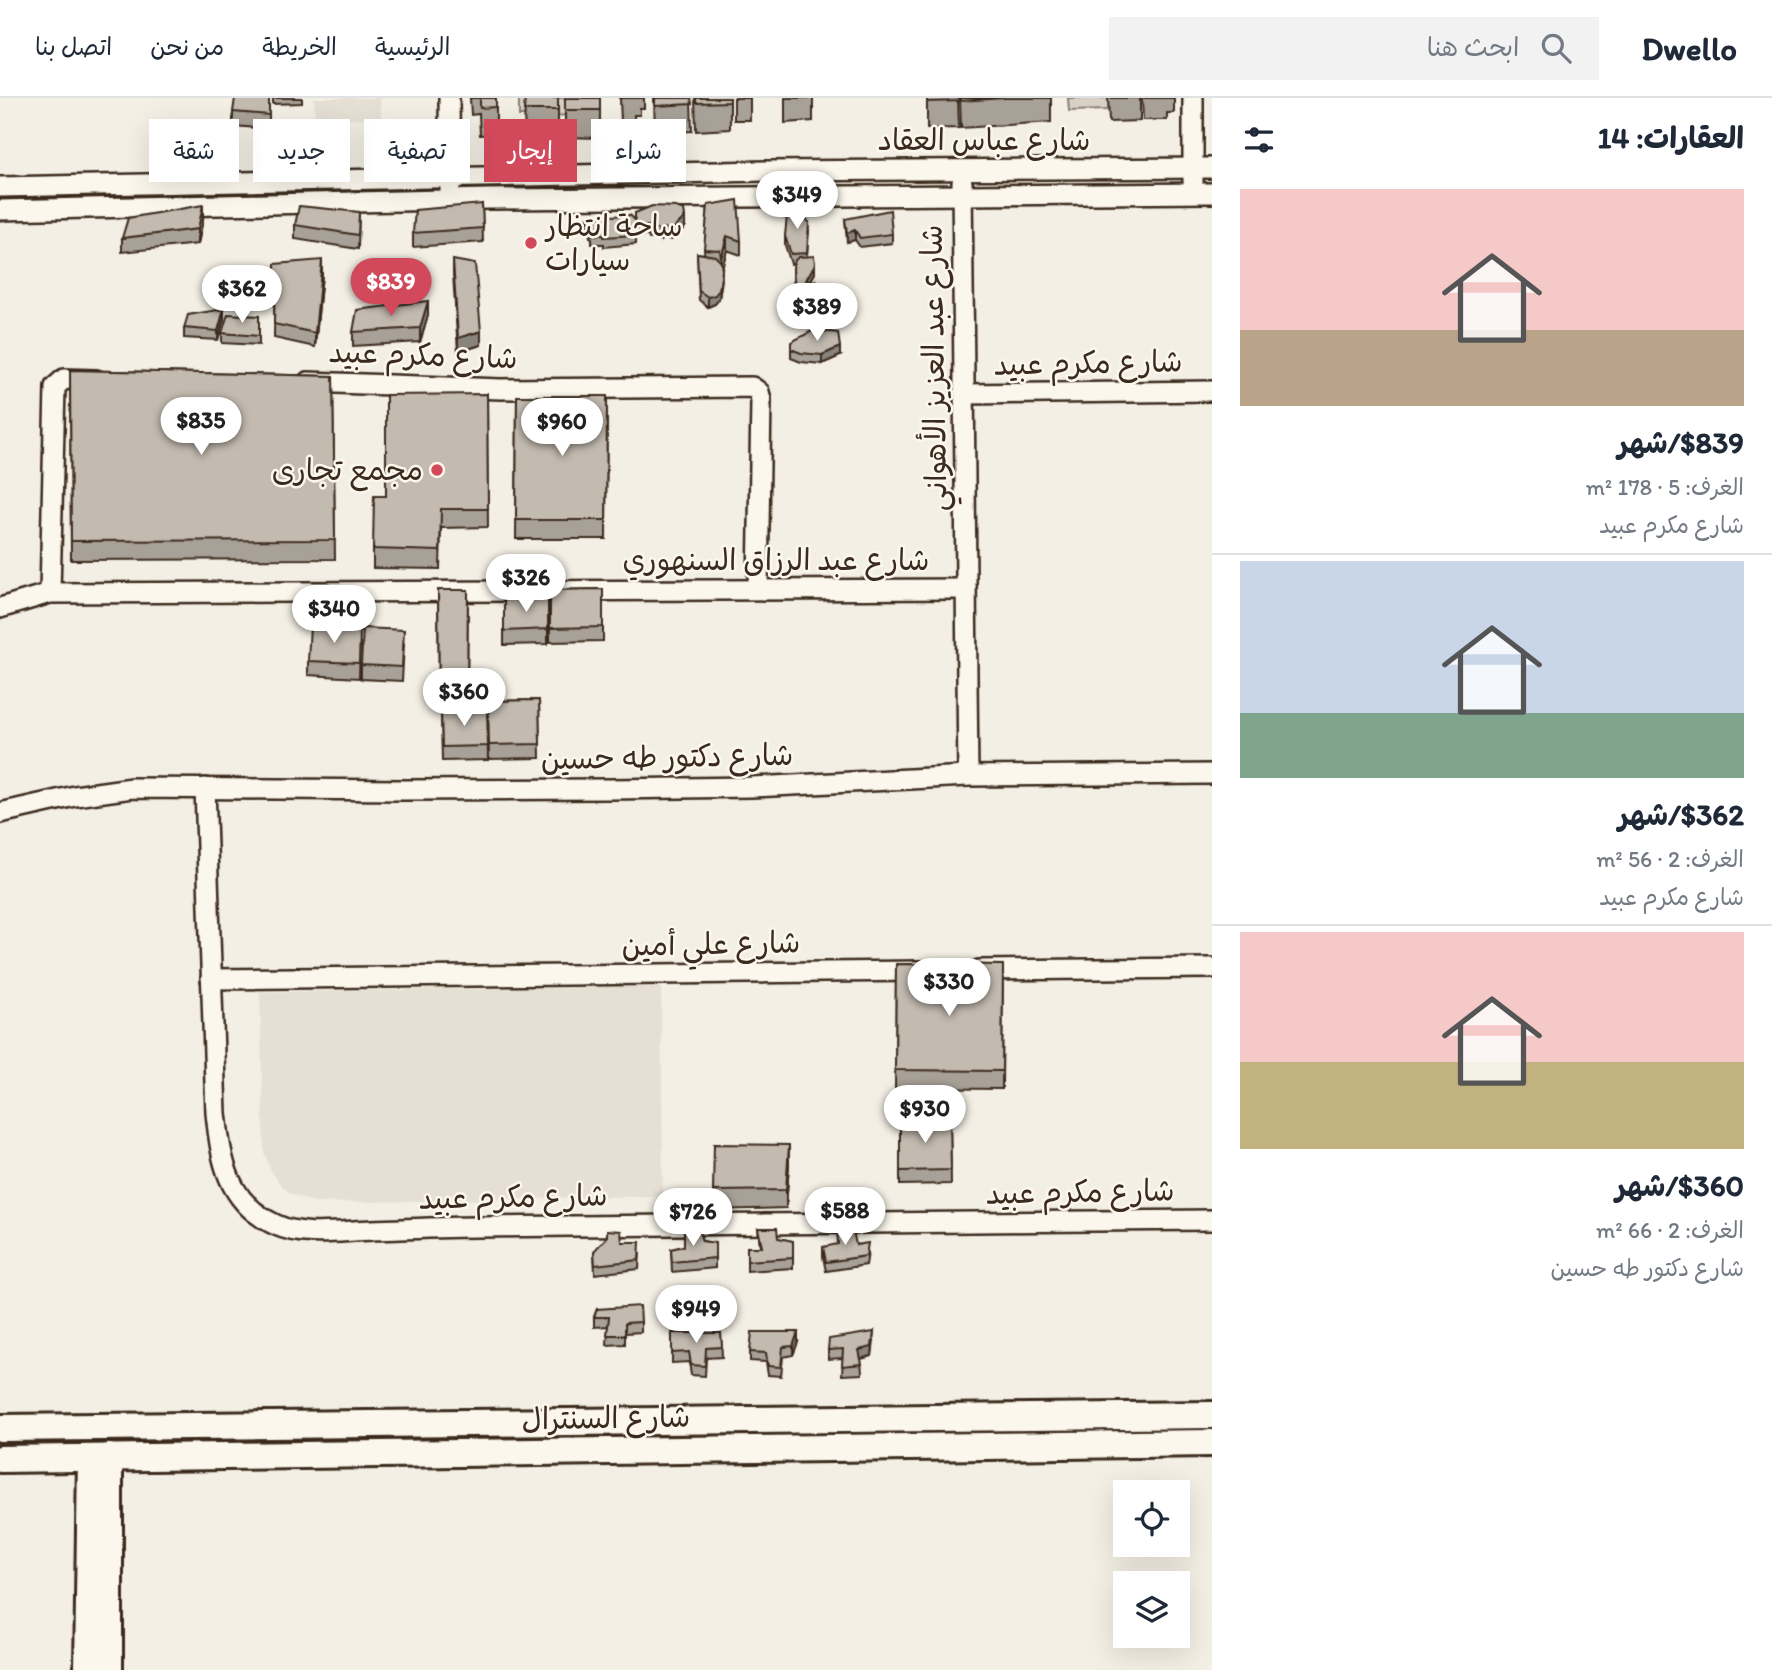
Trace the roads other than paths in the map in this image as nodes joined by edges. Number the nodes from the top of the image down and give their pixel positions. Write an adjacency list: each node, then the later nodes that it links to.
1 (449, 98): 3 (street)
2 (1193, 98): 4 (street)
3 (449, 119)
4 (1203, 168): 5 (street, شارع عباس العقاد); 10 (street)
5 (962, 169): 6 (street, شارع عباس العقاد); 11 (street, شارع عبد العزيز الأهواني)
6 (470, 178)
7 (364, 180): 9 (street, شارع عباس العقاد)
8 (450, 182): 12 (street)
9 (0, 187)
10 (1203, 193): 11 (street, شارع عباس العقاد)
11 (962, 194): 12 (street, شارع عباس العقاد); 17 (street, شارع عبد العزيز الأهواني)
12 (450, 200): 13 (street, شارع عباس العقاد)
13 (0, 210)
14 (115, 380): 20 (street)
15 (289, 382): 18 (street, شارع مكرم عبيد)
16 (1212, 391): 17 (street, شارع مكرم عبيد)
17 (964, 394): 19 (street, شارع عبد العزيز الأهواني)
18 (758, 589): 19 (street, شارع عبد الرزاق السنهوري); 20 (street, شارع عبد الرزاق السنهوري)
19 (966, 589): 23 (street, شارع عبد العزيز الأهواني)
20 (50, 593): 21 (street, شارع عبد الرزاق السنهوري)
21 (0, 608)
22 (1212, 775): 23 (street, شارع دكتور طه حسين)
23 (968, 776): 24 (street, شارع دكتور طه حسين)
24 (205, 788): 25 (street, شارع دكتور طه حسين); 27 (street, شارع مكرم عبيد)
25 (0, 813)
26 (1212, 968): 27 (street, شارع علي أمين)
27 (211, 979): 28 (street, شارع مكرم عبيد)
28 (1212, 1220)
29 (1212, 1415): 30 (street, شارع السنترال)
30 (0, 1428)
31 (1212, 1443): 32 (street, شارع السنترال)
32 (100, 1457): 33 (street, شارع السنترال); 34 (street); 35 (street)
33 (0, 1459)
34 (89, 1670)
35 (108, 1670)

